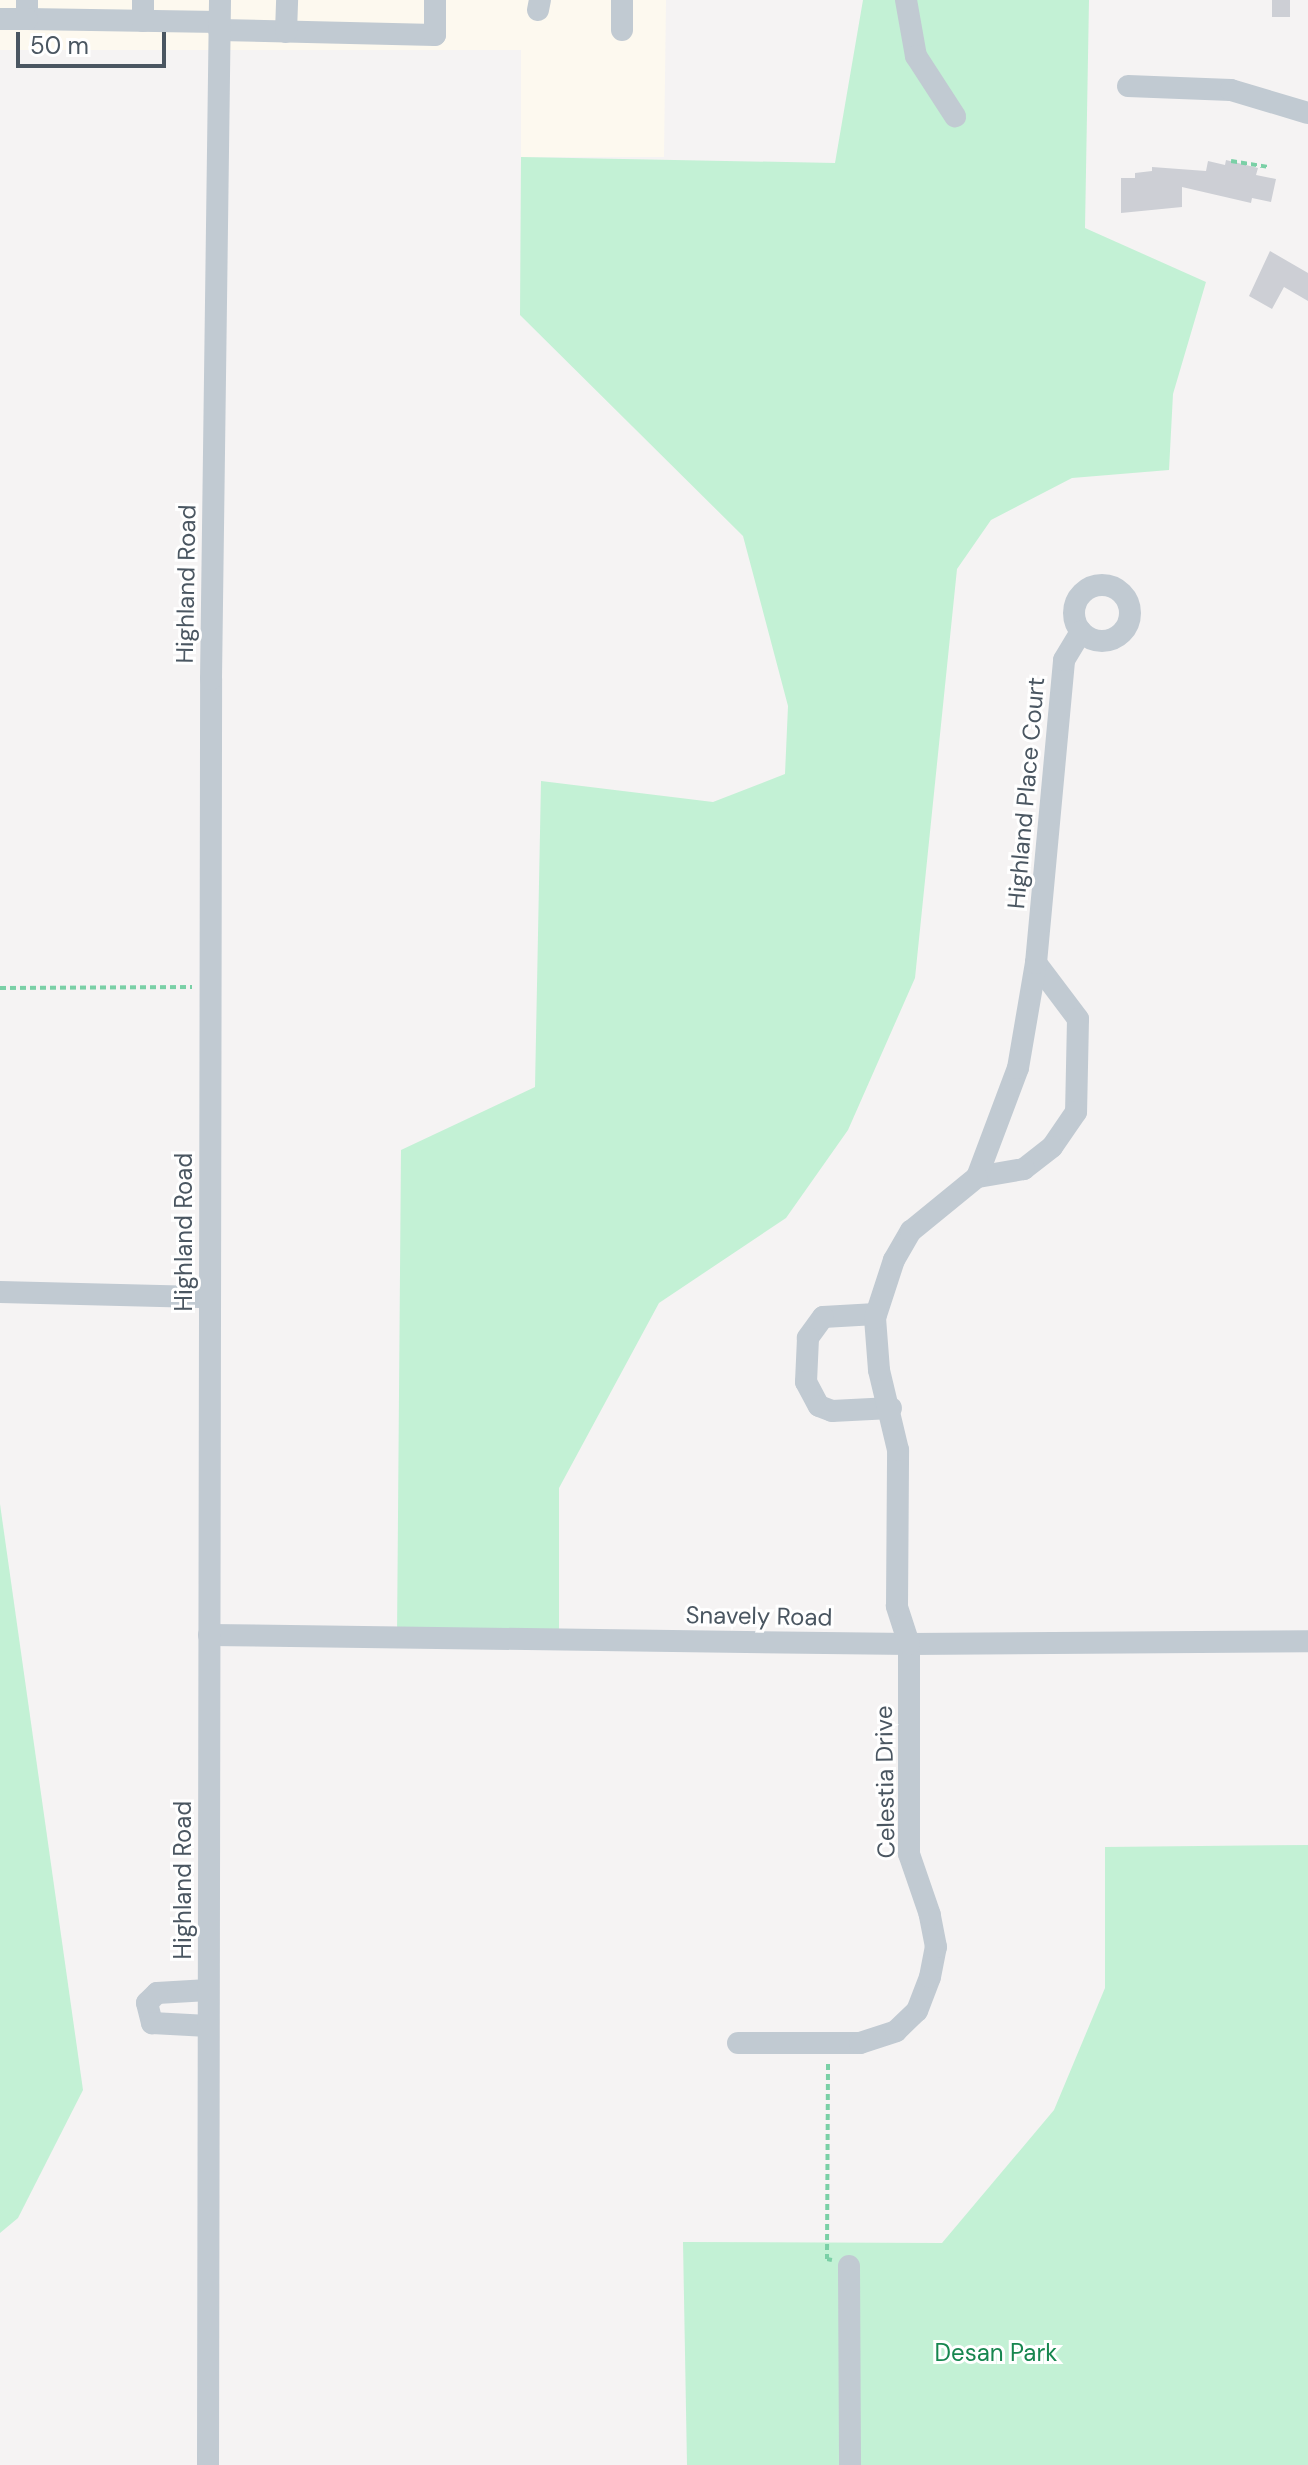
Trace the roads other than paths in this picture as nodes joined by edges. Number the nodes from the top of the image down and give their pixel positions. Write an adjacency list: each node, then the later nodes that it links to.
1 (287, 0): 10 (street)
2 (435, 0): 10 (street)
3 (622, 0): 9 (street)
4 (906, 0): 13 (street)
5 (27, 9): 6 (street); 8 (street)
6 (143, 10): 7 (street)
7 (219, 17): 10 (street); 18 (street, Highland Road)
8 (0, 19)
9 (622, 30)
10 (286, 32)
11 (1128, 86): 12 (street)
12 (1308, 113)
13 (955, 116)
14 (1081, 632): 15 (street, Highland Place Court)
15 (1036, 963): 16 (street, Highland Place Court); 16 (street)
16 (977, 1177): 19 (street)
17 (0, 1292): 18 (street)
18 (210, 1297): 21 (street, Highland Road)
19 (876, 1314): 20 (street); 20 (street)
20 (891, 1408): 23 (street)
21 (209, 1635): 23 (street, Snavely Road); 24 (street, Highland Road)
22 (1308, 1641): 23 (street, Snavely Road)
23 (909, 1644): 26 (street, Celestia Drive)
24 (208, 1990): 25 (street, Highland Road); 25 (street)
25 (208, 2026): 28 (street, Highland Road)
26 (738, 2043)
27 (849, 2266): 29 (street)
28 (208, 2465)
29 (850, 2465)

